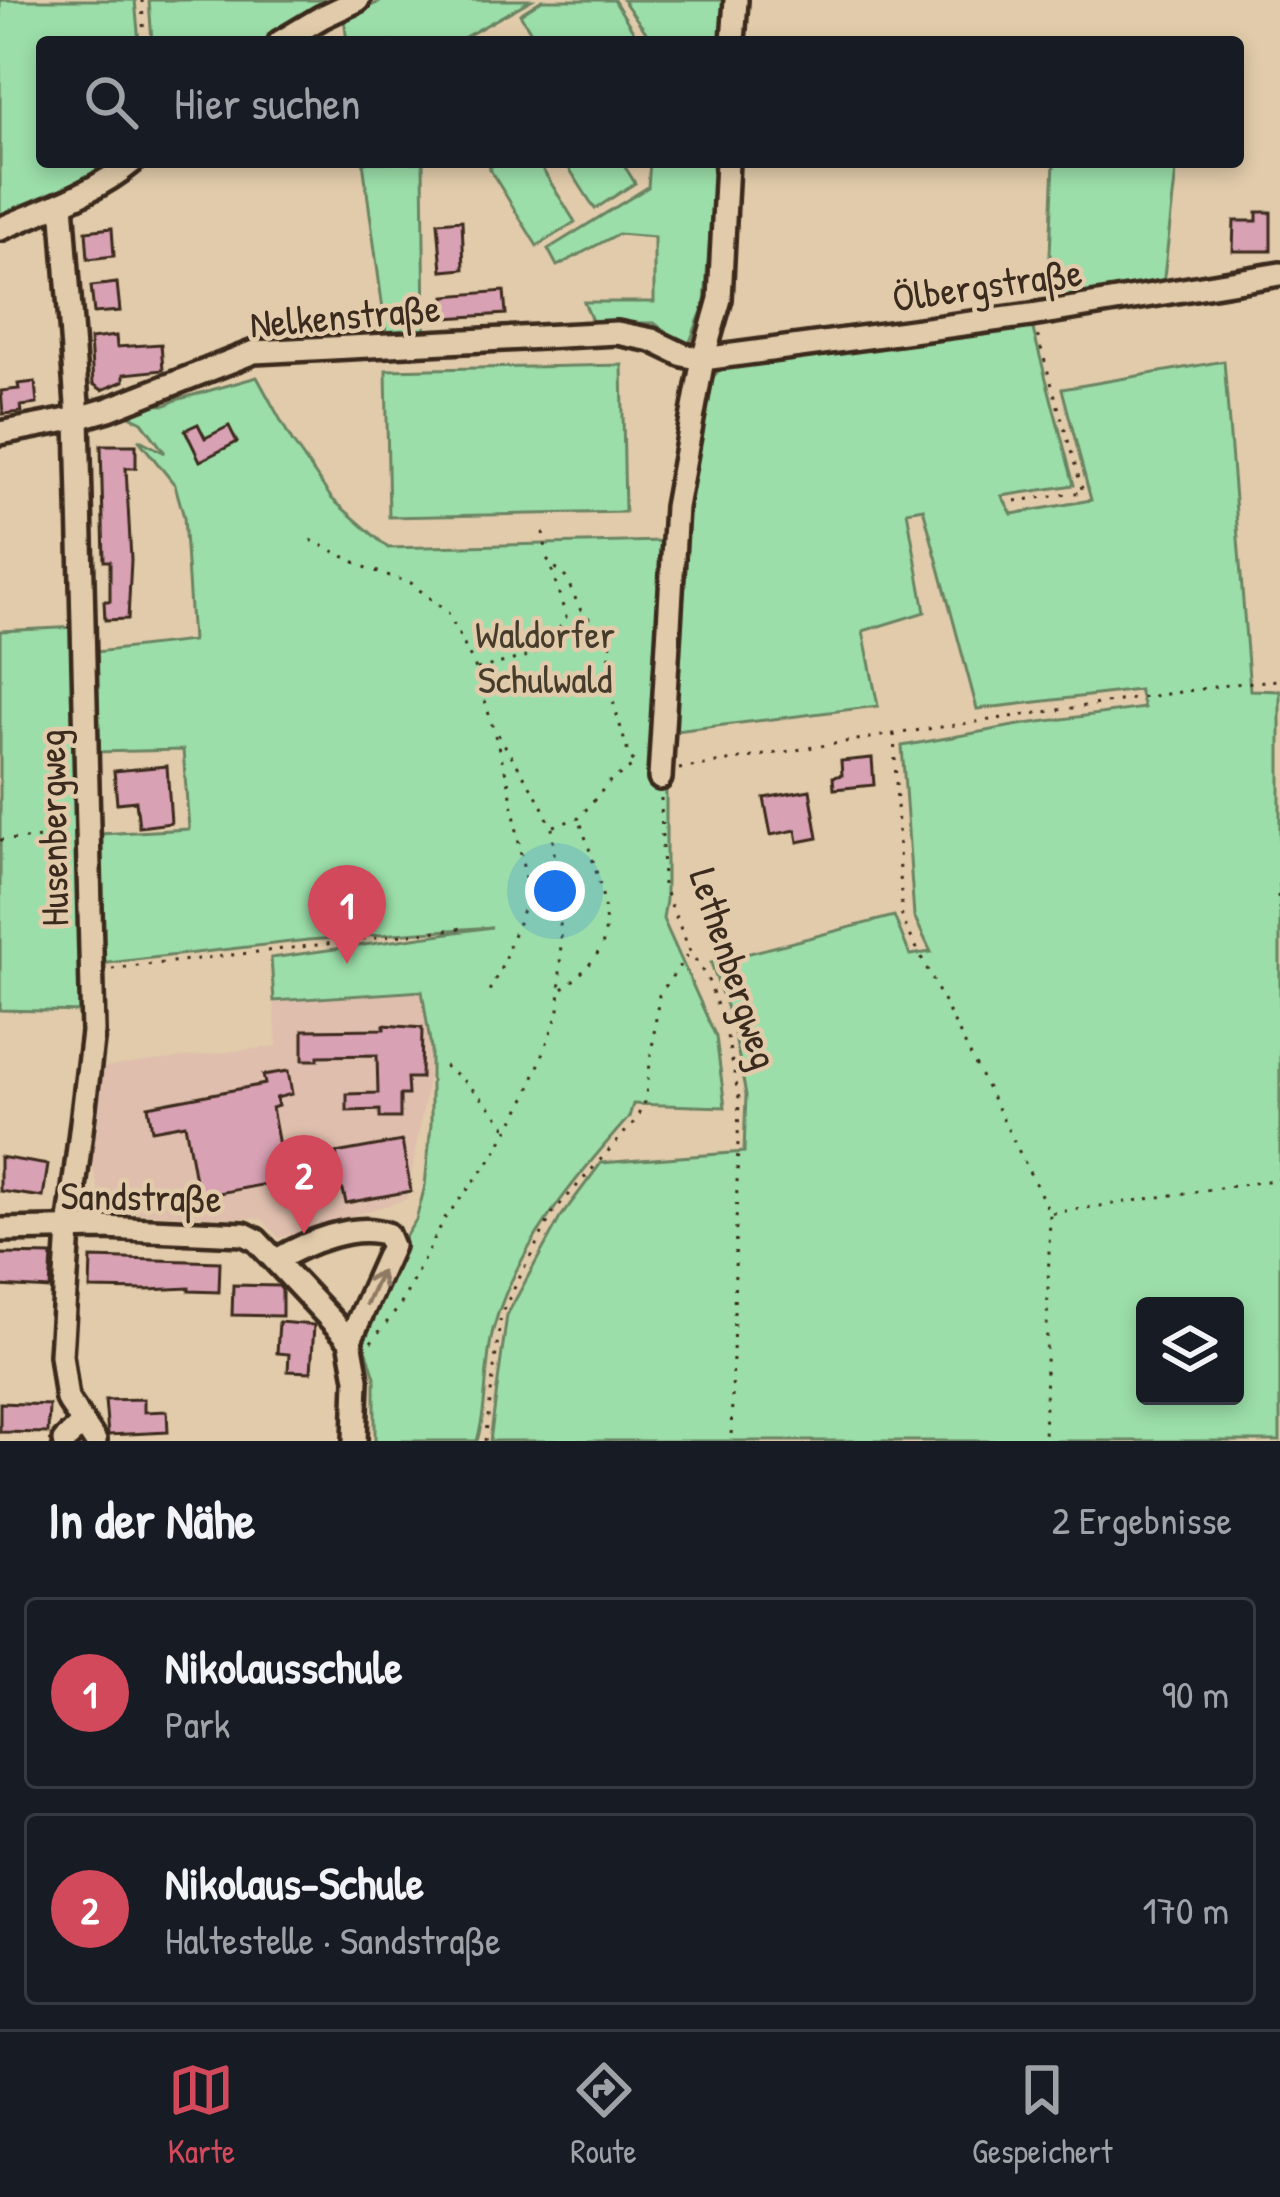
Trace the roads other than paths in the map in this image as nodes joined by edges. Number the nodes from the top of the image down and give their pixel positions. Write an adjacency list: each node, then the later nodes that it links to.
1 (358, 0): 3 (street)
2 (736, 0): 4 (street)
3 (291, 36)
4 (734, 36)
5 (125, 168): 7 (street)
6 (727, 168): 10 (street)
7 (62, 203): 8 (street); 11 (street, Husenbergweg)
8 (0, 229)
9 (1280, 274): 10 (street, Ölbergstraße)
10 (703, 359): 11 (street, Nelkenstraße); 13 (street)
11 (78, 418): 12 (street, Nelkenstraße); 15 (street, Husenbergweg)
12 (0, 433)
13 (660, 770)
14 (0, 1230): 15 (street, Sandstraße)
15 (69, 1230): 16 (street, Sandstraße); 18 (street, Husenbergweg)
16 (277, 1260): 17 (street, Sandstraße); 17 (street, one-way to 16)
17 (353, 1351): 20 (street)
18 (89, 1433): 19 (street)
19 (64, 1441)
20 (355, 1441)

